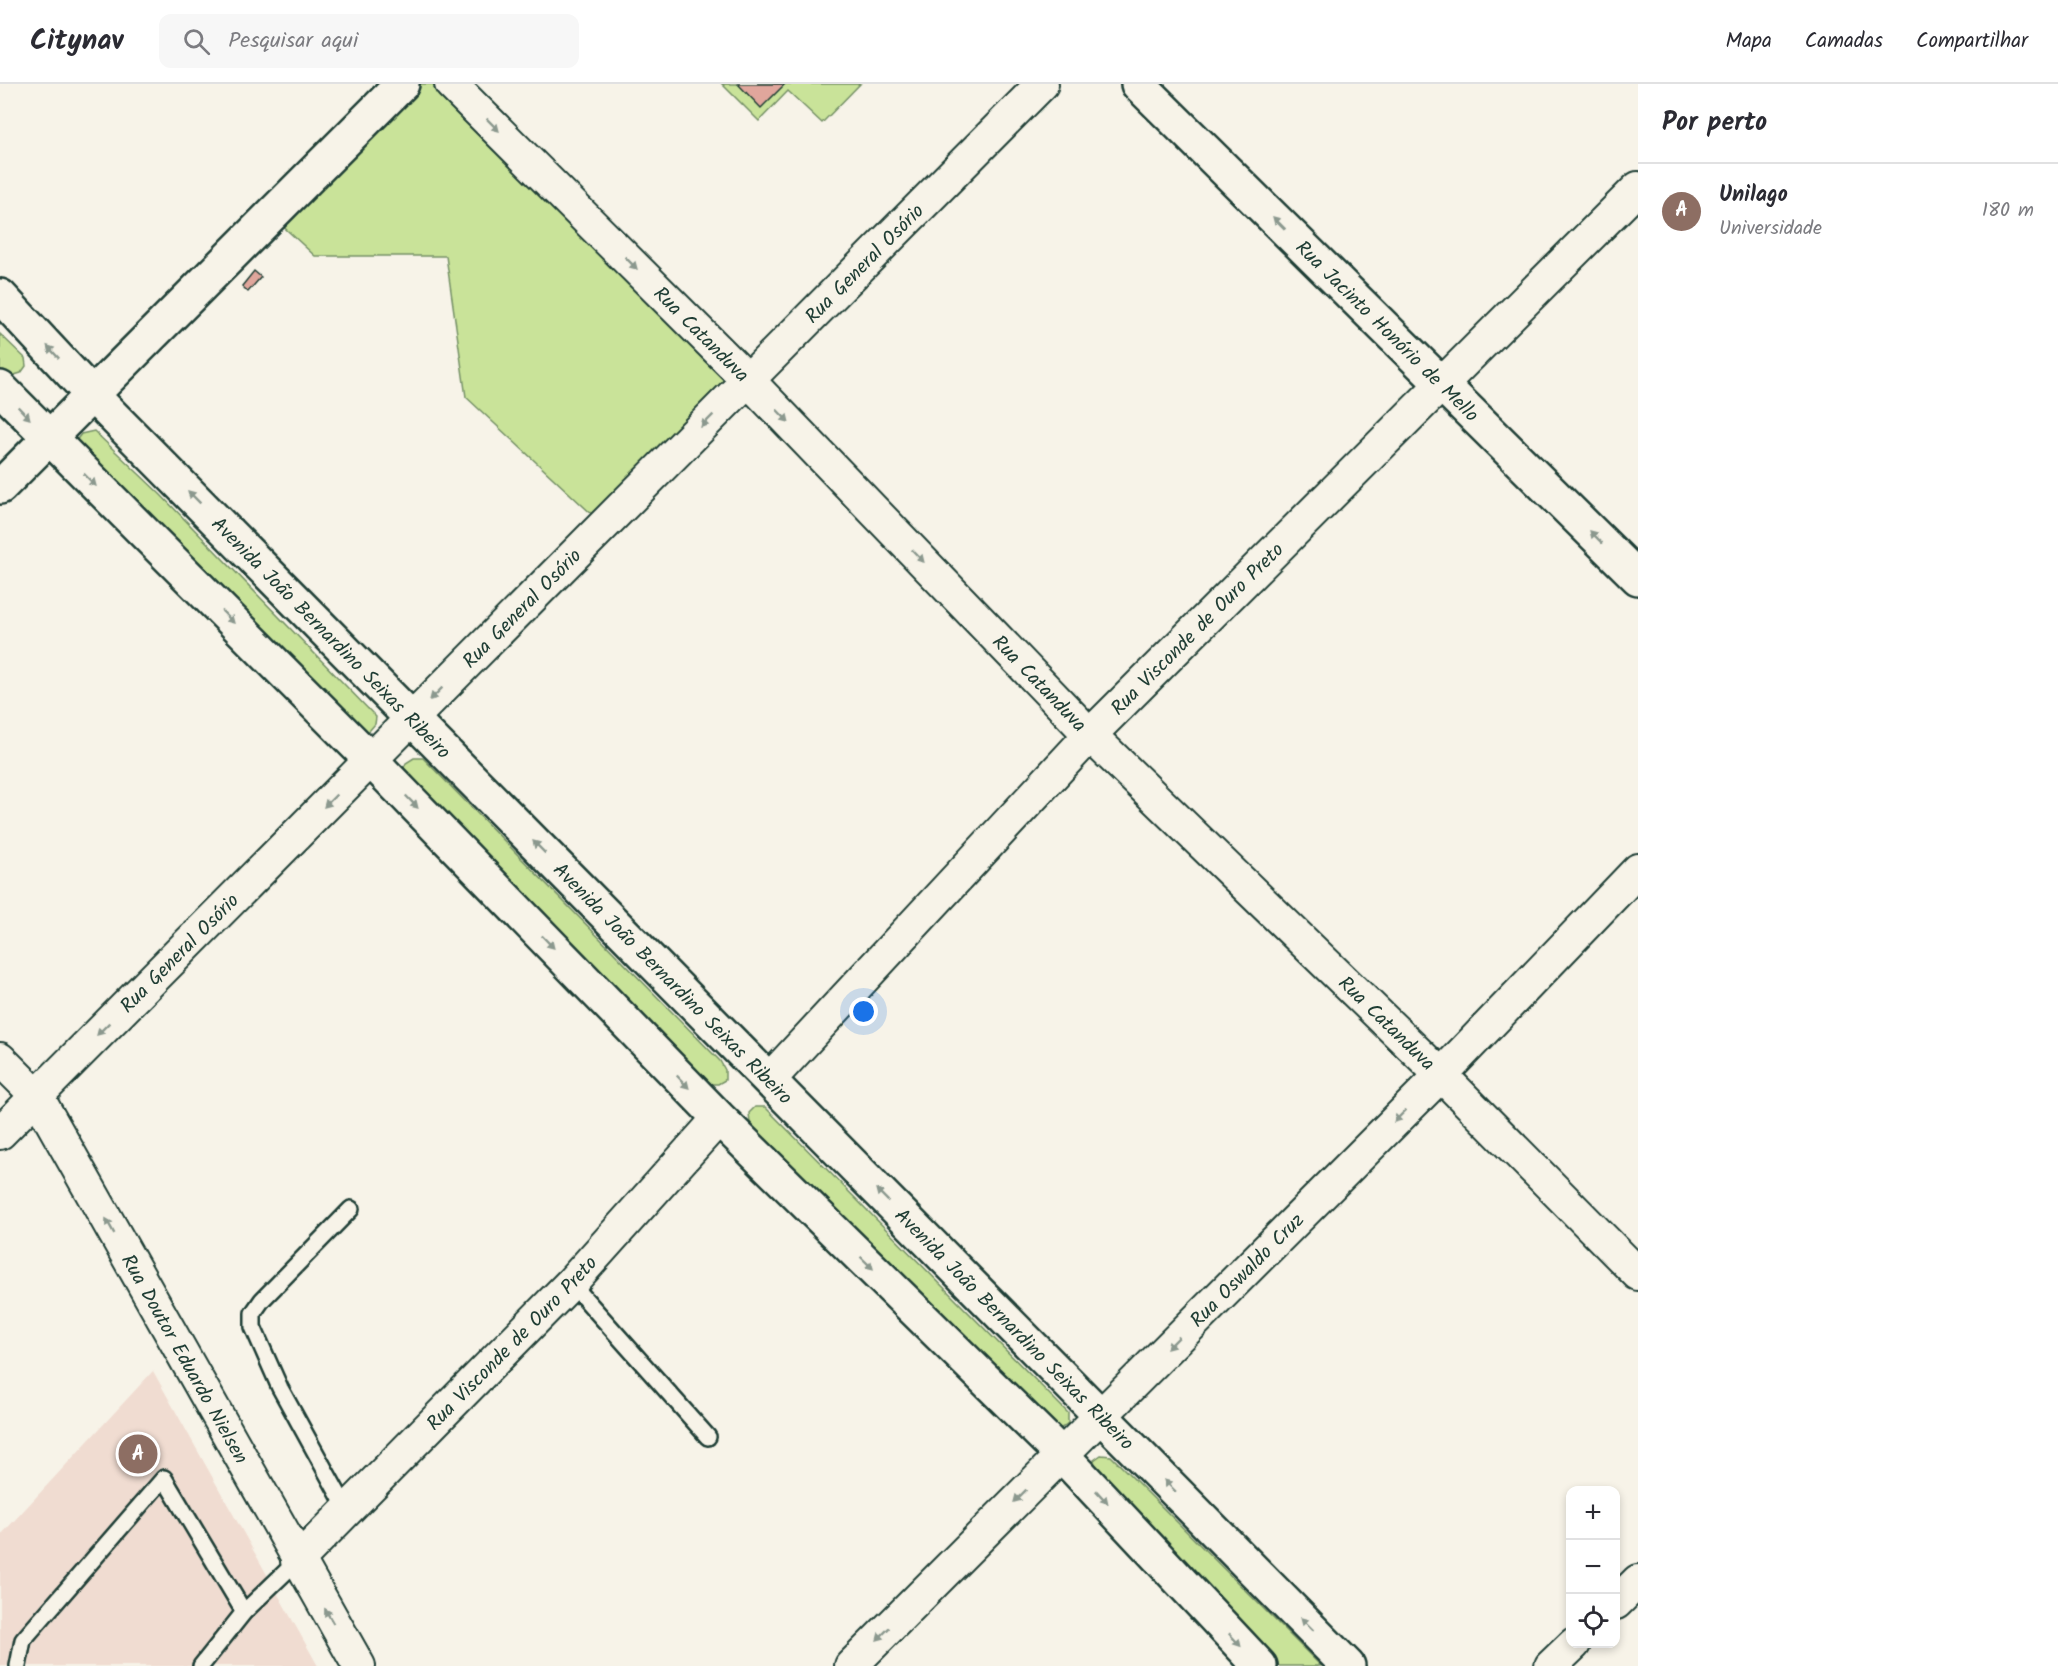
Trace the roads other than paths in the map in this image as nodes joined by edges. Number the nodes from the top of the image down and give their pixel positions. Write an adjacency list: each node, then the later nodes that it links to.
1 (402, 84): 10 (main road)
2 (451, 84): 7 (street, Rua Catanduva, one-way to 7)
3 (1042, 84): 7 (street, Rua General Osório)
4 (1138, 84): 8 (main road, Rua Jacinto Honório de Mello, one-way to 4)
5 (1638, 188): 8 (street, Rua Visconde de Ouro Preto)
6 (0, 296): 10 (main road, Avenida João Bernardino Seixas Ribeiro, one-way to 6)
7 (748, 380): 14 (street, Rua General Osório, one-way to 14); 15 (street, Rua Catanduva, one-way to 15)
8 (1442, 384): 13 (main road, Rua Jacinto Honório de Mello, one-way to 8); 15 (street, Rua Visconde de Ouro Preto)
9 (0, 388): 11 (main road, one-way to 11)
10 (92, 395): 11 (main road); 14 (main road, Avenida João Bernardino Seixas Ribeiro, one-way to 10)
11 (48, 438): 12 (main road); 16 (main road, one-way to 16)
12 (0, 487)
13 (1638, 578)
14 (412, 718): 16 (street, Rua General Osório); 20 (main road, Avenida João Bernardino Seixas Ribeiro, one-way to 14)
15 (1090, 735): 19 (street, Rua Catanduva); 20 (street, Rua Visconde de Ouro Preto)
16 (371, 760): 21 (street, Rua General Osório, one-way to 21); 22 (main road, one-way to 22)
17 (1638, 870): 19 (street, Rua Oswaldo Cruz)
18 (0, 1059): 21 (street, Rua Doutor Eduardo Nielsen)
19 (1441, 1075): 25 (street, Rua Catanduva); 27 (street, Rua Oswaldo Cruz, one-way to 27)
20 (769, 1080): 27 (main road, Avenida João Bernardino Seixas Ribeiro, one-way to 20)
21 (37, 1096): 23 (street, Rua General Osório); 31 (street, Rua Doutor Eduardo Nielsen, one-way to 21)
22 (719, 1118): 26 (street, Rua Visconde de Ouro Preto); 29 (main road, one-way to 29)
23 (0, 1133)
24 (351, 1209): 30 (lane)
25 (1638, 1274)
26 (571, 1283): 28 (lane); 30 (street, Rua Visconde de Ouro Preto)
27 (1101, 1416): 29 (street, Rua Oswaldo Cruz); 41 (main road, Avenida João Bernardino Seixas Ribeiro, one-way to 27)
28 (708, 1437)
29 (1062, 1455): 39 (street, Rua Oswaldo Cruz, one-way to 39); 40 (main road, one-way to 40)
30 (347, 1510): 31 (street, Rua Visconde de Ouro Preto)
31 (297, 1561): 34 (lane); 38 (street, Rua Doutor Eduardo Nielsen, one-way to 31)
32 (1638, 1581): 33 (street)
33 (1620, 1599)
34 (244, 1612): 36 (lane); 37 (lane)
35 (1570, 1648): 42 (street)
36 (18, 1666)
37 (201, 1666)
38 (359, 1666)
39 (851, 1666)
40 (1260, 1666)
41 (1348, 1666)
42 (1551, 1666)

